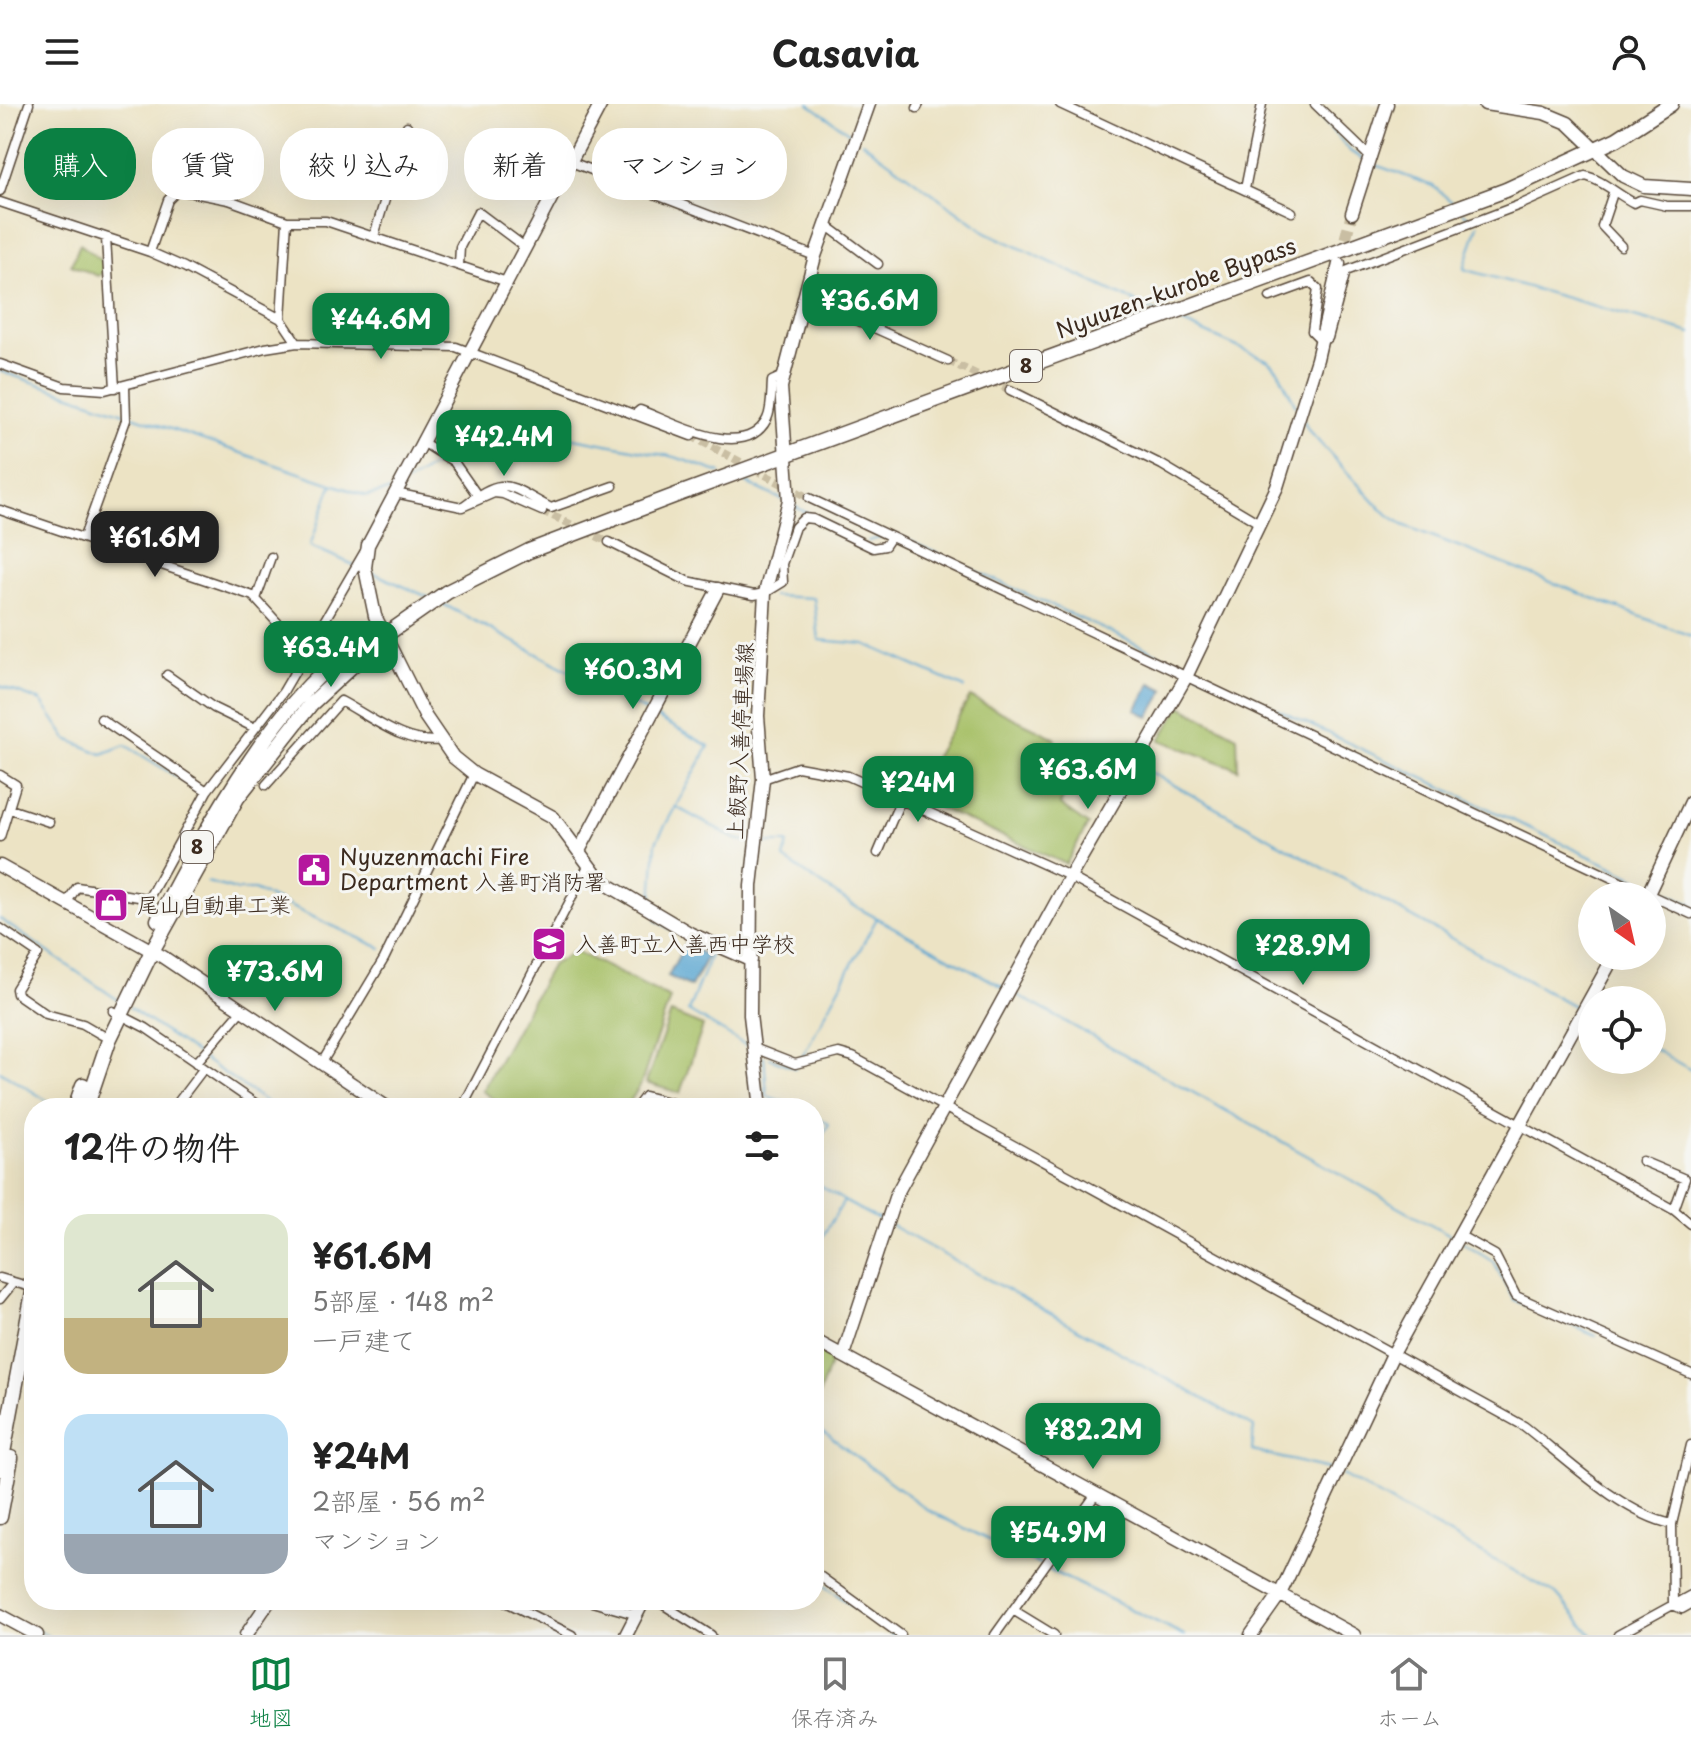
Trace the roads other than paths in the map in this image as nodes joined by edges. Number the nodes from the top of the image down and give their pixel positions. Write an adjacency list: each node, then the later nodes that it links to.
1 (29, 104): 17 (street)
2 (869, 104): 25 (street, 上飯野入善停車場線)
3 (1060, 104): 15 (street)
4 (1262, 104): 15 (street)
5 (1315, 104): 13 (street)
6 (1387, 104): 13 (street)
7 (1485, 104): 11 (street)
8 (1671, 104): 11 (highway, Nyuuzen-kurobe Bypass / 8)
9 (597, 105): 12 (street)
10 (407, 126): 26 (street)
11 (1594, 150): 16 (street); 51 (highway, Nyuuzen-kurobe Bypass / 8)
12 (576, 151)
13 (1369, 156): 23 (street)
14 (576, 164): 31 (street)
15 (1245, 189): 22 (street)
16 (1691, 189)
17 (0, 191)
18 (1613, 193): 21 (street); 28 (street); 39 (street)
19 (551, 200): 29 (street)
20 (0, 202): 27 (street)
21 (1691, 206)
22 (1292, 212)
23 (1352, 213)
24 (287, 221): 26 (street); 30 (street); 38 (street)
25 (826, 225): 31 (street, 上飯野入善停車場線); 32 (street)
26 (374, 236): 34 (street)
27 (106, 238): 30 (street); 46 (street)
28 (1621, 246)
29 (526, 248): 34 (street); 35 (street)
30 (150, 252): 38 (street)
31 (815, 256): 36 (street, 上飯野入善停車場線)
32 (878, 264)
33 (1339, 264): 39 (street)
34 (459, 265): 35 (street)
35 (507, 282): 41 (street)
36 (803, 296): 42 (street); 44 (street, 上飯野入善停車場線)
37 (1270, 297): 39 (street)
38 (281, 319): 40 (street)
39 (1321, 340): 59 (street)
40 (297, 343): 41 (street); 45 (street)
41 (470, 351): 48 (street); 50 (street)
42 (948, 361)
43 (0, 364): 46 (street)
44 (783, 376): 48 (street); 51 (street, 上飯野入善停車場線)
45 (125, 386): 46 (street); 60 (street)
46 (115, 388)
47 (1010, 390): 59 (street)
48 (634, 415): 49 (street)
49 (691, 436)
50 (421, 441): 53 (street); 54 (street)
51 (784, 456): 66 (street, 上飯野入善停車場線); 68 (highway, Nyuuzen-kurobe Bypass / 8)
52 (613, 486): 54 (street)
53 (395, 493): 56 (street); 63 (street)
54 (477, 495): 56 (street)
55 (809, 498): 61 (street)
56 (462, 507): 58 (street)
57 (0, 510): 60 (street)
58 (542, 511)
59 (1259, 523): 71 (street)
60 (84, 537): 67 (street)
61 (891, 537): 66 (street); 71 (street)
62 (609, 542): 65 (street)
63 (368, 545): 68 (street); 69 (street)
64 (271, 557): 67 (street)
65 (718, 589): 66 (street); 85 (street)
66 (765, 593): 77 (street, 上飯野入善停車場線)
67 (256, 599): 69 (street)
68 (384, 636): 74 (street); 96 (highway, 8)
69 (307, 655): 73 (street)
70 (167, 675): 73 (street)
71 (1186, 677): 89 (street); 90 (street)
72 (101, 719): 79 (street)
73 (253, 727): 79 (street)
74 (440, 740): 75 (street); 78 (street)
75 (474, 774): 85 (street); 103 (street)
76 (0, 775): 82 (street)
77 (763, 779): 80 (street); 97 (street, 上飯野入善停車場線)
78 (266, 785)
79 (207, 791): 92 (street)
80 (901, 799): 86 (street); 89 (street)
81 (1691, 802): 91 (street)
82 (10, 809): 83 (street); 84 (street)
83 (49, 822)
84 (0, 837)
85 (580, 849): 87 (street)
86 (878, 853)
87 (589, 864): 97 (street); 110 (street)
88 (0, 866): 92 (street)
89 (1070, 877): 112 (street); 113 (street)
90 (1620, 882)
91 (1656, 882)
92 (67, 902): 96 (street)
93 (1666, 903): 94 (street)
94 (1691, 914)
95 (0, 928): 101 (street)
96 (148, 948): 99 (street); 100 (highway, 8)
97 (751, 960): 102 (street, 上飯野入善停車場線)
98 (1606, 970): 113 (street)
99 (240, 1012): 103 (street); 104 (street)
100 (117, 1014): 101 (highway, 8); 104 (street); 106 (highway, 8)
101 (102, 1035): 105 (highway, 8)
102 (754, 1048): 111 (street, 上飯野入善停車場線); 112 (street)
103 (321, 1064): 109 (street)
104 (200, 1065): 107 (street); 108 (street)
105 (79, 1098)
106 (89, 1098)
107 (181, 1098)
108 (248, 1098)
109 (373, 1098)
110 (467, 1098)
111 (760, 1098)
112 (944, 1108): 124 (street); 125 (street)
113 (1520, 1126): 115 (street); 117 (street)
114 (1642, 1161): 115 (street)
115 (1674, 1210): 116 (street)
116 (1691, 1224)
117 (1459, 1235): 124 (street); 126 (street)
118 (0, 1278): 119 (street)
119 (13, 1283): 120 (street); 121 (street)
120 (24, 1286)
121 (0, 1299)
122 (24, 1341): 129 (highway)
123 (824, 1345): 125 (street)
124 (1393, 1354): 132 (street); 134 (street)
125 (843, 1355): 130 (street)
126 (1691, 1374)
127 (24, 1389): 131 (highway)
128 (1691, 1445): 132 (street)
129 (0, 1469)
130 (1096, 1494): 134 (street); 143 (street)
131 (0, 1517)
132 (1672, 1524): 137 (street)
133 (824, 1579): 151 (street)
134 (1280, 1594): 154 (street); 155 (street)
135 (1691, 1595): 137 (street)
136 (1691, 1604): 137 (street)
137 (1673, 1605): 156 (street)
138 (263, 1610): 147 (street)
139 (522, 1610): 148 (street)
140 (620, 1610): 144 (street)
141 (637, 1610): 144 (street)
142 (672, 1610): 150 (street)
143 (1013, 1610): 152 (street); 153 (street)
144 (634, 1614): 149 (street)
145 (0, 1615): 146 (street)
146 (37, 1635)
147 (246, 1635)
148 (572, 1635)
149 (626, 1635)
150 (711, 1635)
151 (901, 1635)
152 (995, 1635)
153 (1054, 1635)
154 (1251, 1635)
155 (1354, 1635)
156 (1618, 1635)

